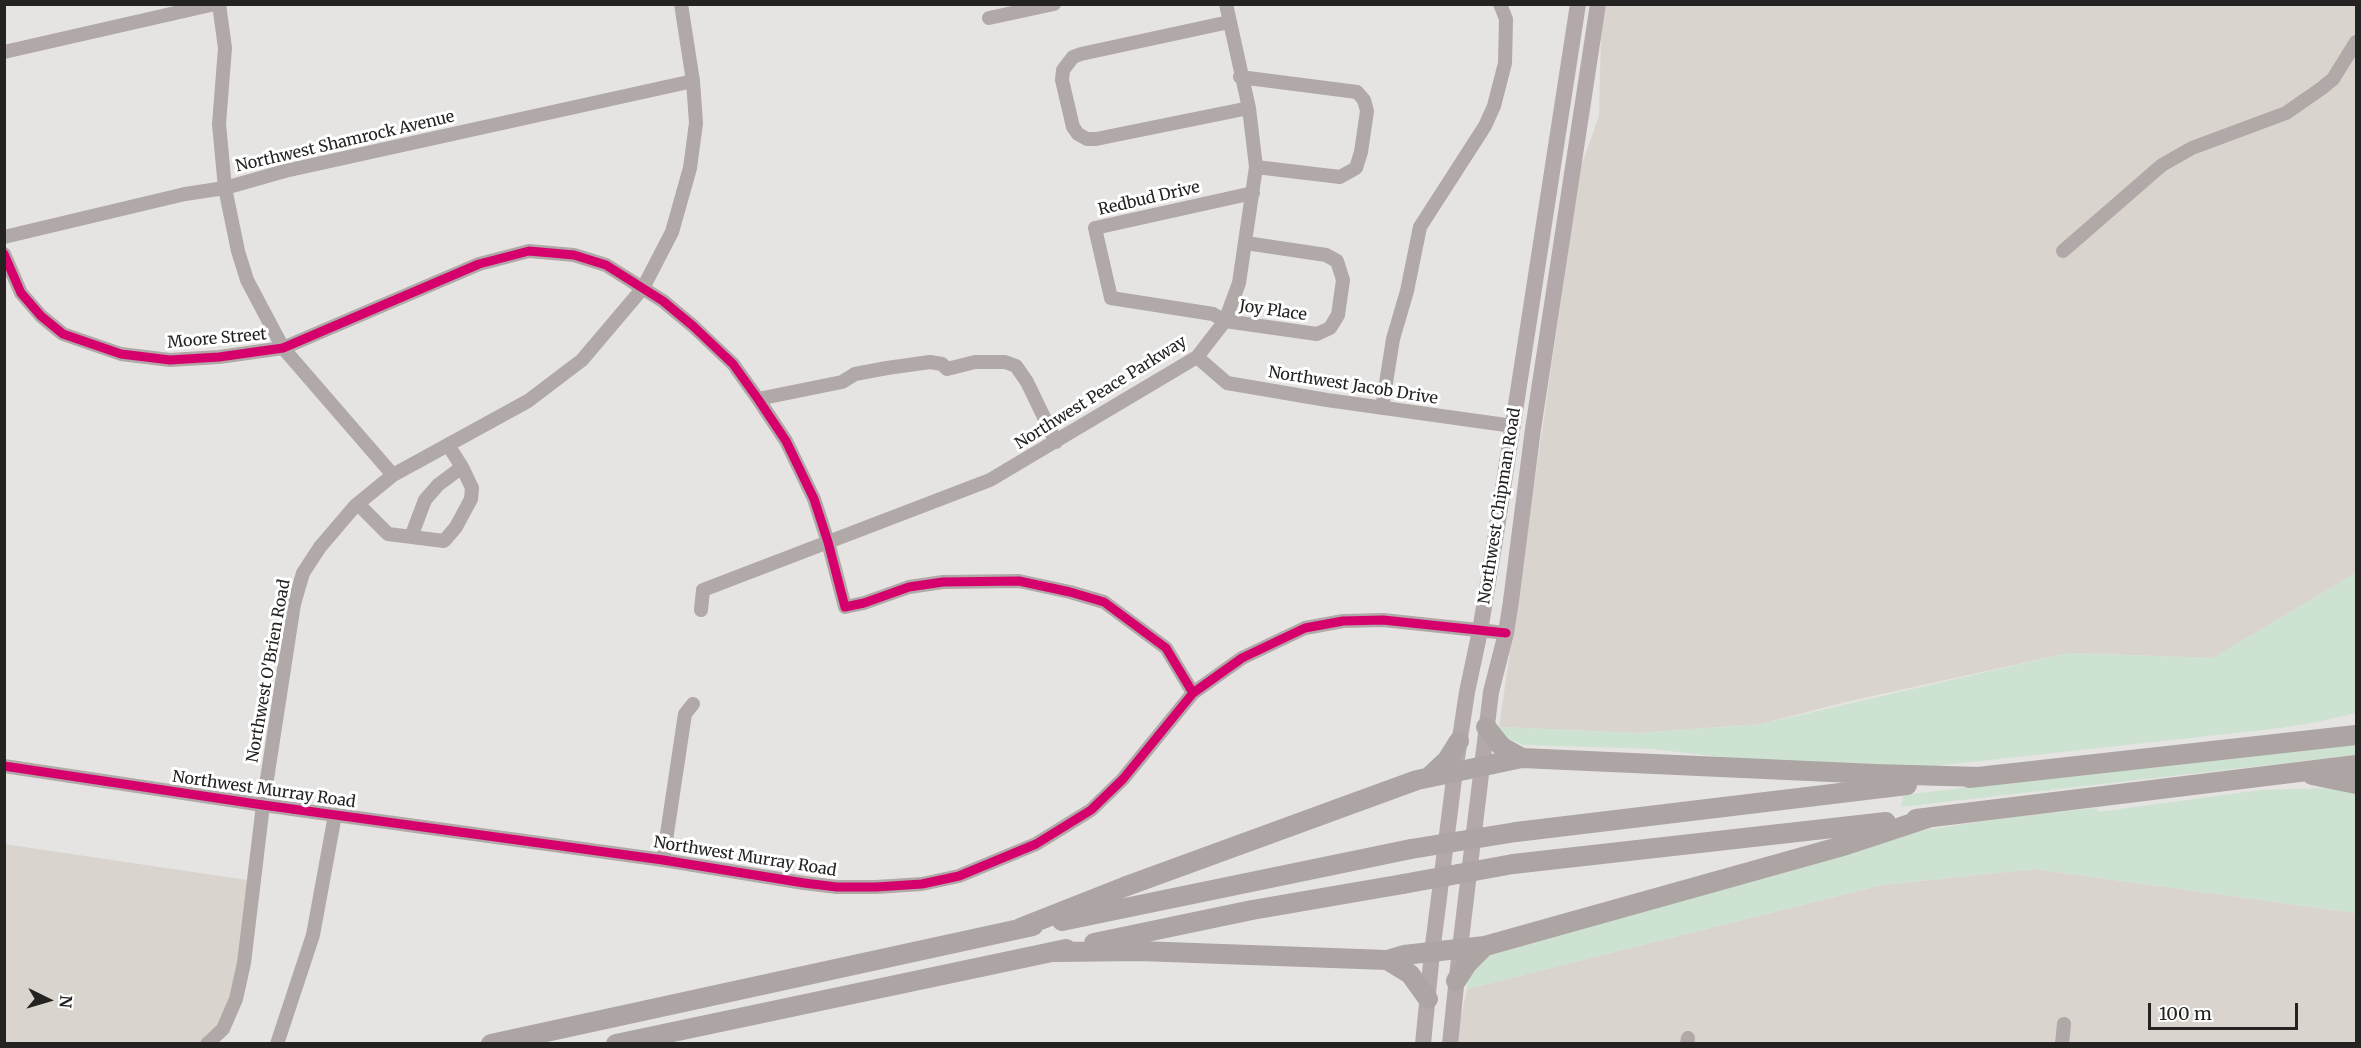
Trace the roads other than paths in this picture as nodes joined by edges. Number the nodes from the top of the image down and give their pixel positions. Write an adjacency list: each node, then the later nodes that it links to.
1 (217, 4): 12 (street); 17 (street)
2 (681, 4): 14 (street, Northwest O'Brien Road)
3 (1054, 4): 8 (street)
4 (1226, 4): 9 (street, Northwest Peace Parkway)
5 (1500, 4): 28 (street)
6 (1580, 4): 10 (main road); 29 (main road, Northwest Chipman Road)
7 (1598, 4): 10 (main road, Northwest Chipman Road)
8 (988, 18)
9 (1229, 22): 13 (street, Northwest Peace Parkway); 15 (street)
10 (1593, 41): 33 (main road, Northwest Chipman Road)
11 (2356, 42): 21 (street)
12 (4, 52)
13 (1240, 77): 15 (street, Northwest Peace Parkway); 16 (street)
14 (693, 81): 17 (street, Northwest Shamrock Avenue); 23 (street, Northwest O'Brien Road)
15 (1248, 108): 16 (street, Northwest Peace Parkway)
16 (1256, 167): 18 (street, Northwest Peace Parkway)
17 (225, 188): 19 (street, Northwest Shamrock Avenue); 25 (street)
18 (1253, 192): 20 (street, Northwest Peace Parkway); 24 (street, Redbud Drive)
19 (4, 237)
20 (1246, 243): 24 (street, Northwest Peace Parkway); 24 (street, Joy Place)
21 (2063, 251)
22 (4, 254): 25 (street, Moore Street)
23 (643, 288): 25 (street, Moore Street); 27 (street, Moore Street); 31 (street, Northwest O'Brien Road)
24 (1225, 321): 26 (street, Northwest Peace Parkway)
25 (283, 348): 34 (street)
26 (1197, 357): 28 (street, Northwest Jacob Drive); 30 (street, Northwest Peace Parkway)
27 (758, 399): 30 (street); 37 (street, Moore Street)
28 (1383, 408): 29 (street, Northwest Jacob Drive)
29 (1513, 426): 33 (main road); 39 (main road, Northwest Chipman Road)
30 (1056, 442): 37 (street, Northwest Peace Parkway)
31 (448, 445): 32 (street); 34 (street, Northwest O'Brien Road)
32 (462, 466): 36 (street); 36 (street)
33 (1528, 466): 40 (main road, Northwest Chipman Road)
34 (393, 475): 35 (street, Northwest O'Brien Road)
35 (358, 504): 36 (street); 55 (street, Northwest O'Brien Road)
36 (411, 537)
37 (828, 542): 38 (street, Northwest Peace Parkway); 41 (street, Moore Street)
38 (701, 610)
39 (1480, 631): 40 (street, Northwest Murray Road); 41 (street, Northwest Murray Road); 45 (main road, Northwest Chipman Road)
40 (1506, 633): 43 (main road, Northwest Chipman Road)
41 (1193, 693): 58 (street, Northwest Murray Road)
42 (693, 704): 58 (street)
43 (1486, 727): 46 (highway); 49 (main road, Northwest Chipman Road)
44 (2356, 735): 53 (highway)
45 (1459, 741): 50 (main road, Northwest Chipman Road); 52 (highway)
46 (1522, 758): 49 (highway); 53 (highway)
47 (2356, 765): 51 (highway)
48 (4, 766): 55 (street, Northwest Murray Road)
49 (1483, 766): 50 (highway); 61 (main road, Northwest Chipman Road)
50 (1455, 771): 52 (highway); 63 (main road, Northwest Chipman Road)
51 (2295, 772): 54 (highway); 57 (highway)
52 (1428, 777): 59 (highway)
53 (1981, 777): 59 (highway, bridge)
54 (2356, 784)
55 (263, 806): 56 (street, Northwest Murray Road); 68 (street, Northwest O'Brien Road)
56 (334, 815): 58 (street, Northwest Murray Road); 69 (street)
57 (1928, 818): 60 (highway); 62 (highway, bridge)
58 (663, 860)
59 (1020, 928): 70 (highway)
60 (1485, 946): 61 (highway); 65 (highway)
61 (1460, 948): 63 (highway); 65 (main road, Northwest Chipman Road)
62 (1054, 952): 64 (highway); 71 (highway)
63 (1432, 953): 64 (highway); 66 (main road, Northwest Chipman Road)
64 (1387, 960): 66 (highway)
65 (1456, 981): 73 (main road, Northwest Chipman Road)
66 (1428, 999): 72 (main road, Northwest Chipman Road)
67 (2064, 1024): 74 (street)
68 (208, 1042)
69 (277, 1044)
70 (491, 1044)
71 (616, 1044)
72 (1423, 1044)
73 (1450, 1044)
74 (2062, 1044)

